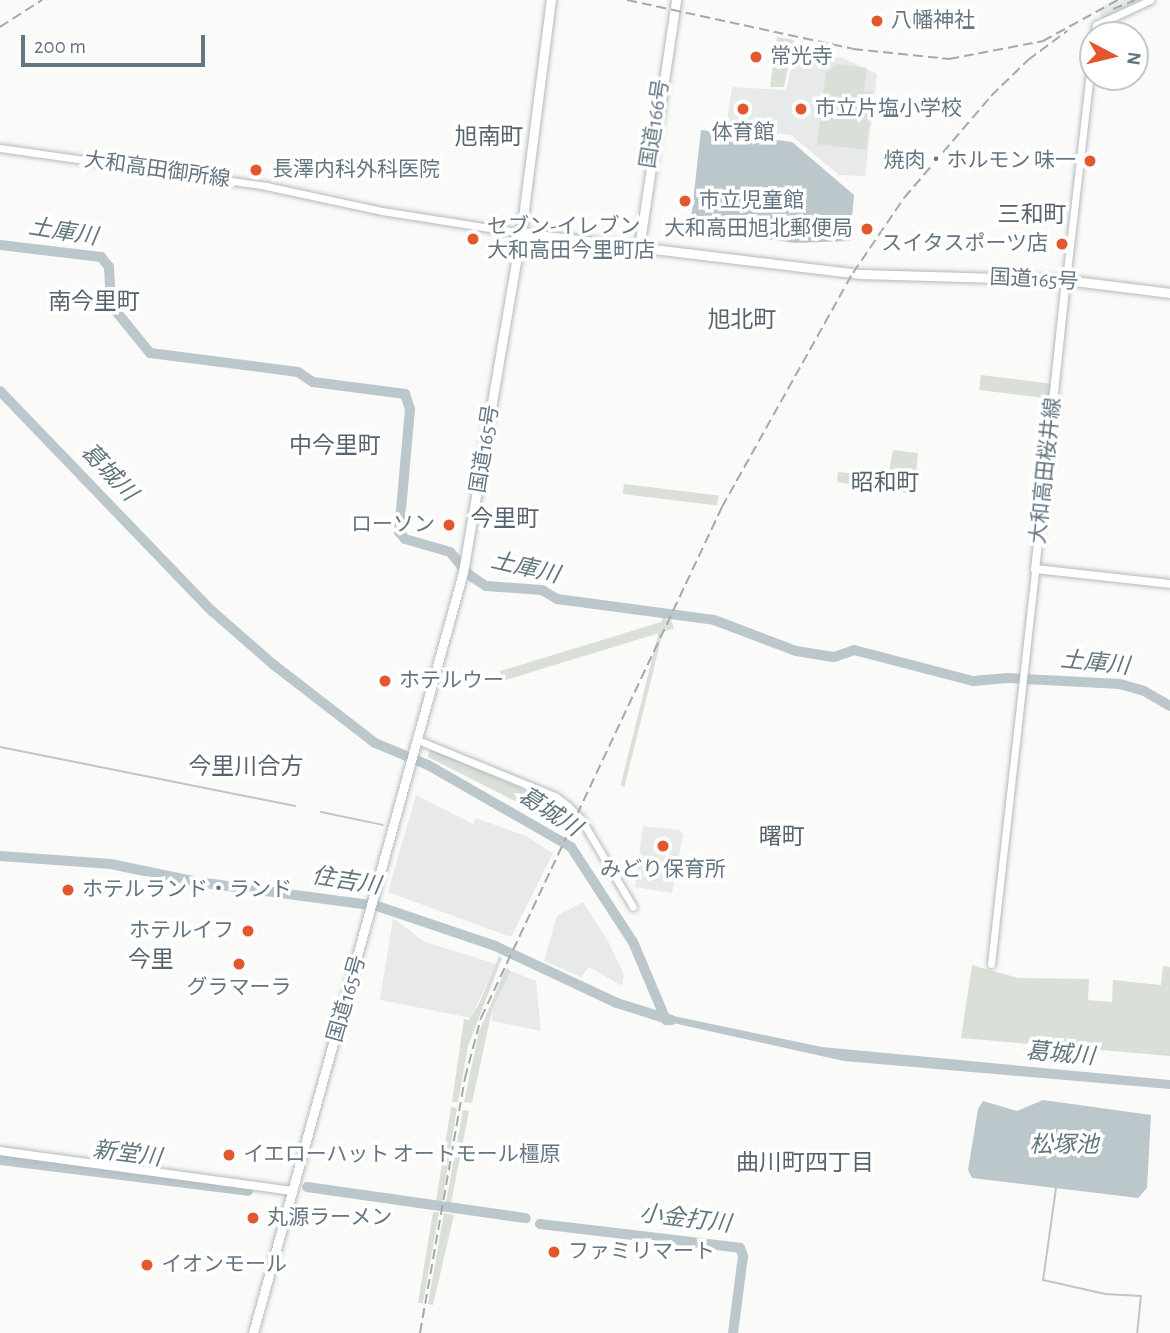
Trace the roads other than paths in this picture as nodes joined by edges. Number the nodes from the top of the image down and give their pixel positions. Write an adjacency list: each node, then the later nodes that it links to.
1 (551, 0): 7 (highway)
2 (676, 0): 8 (highway, 国道166号)
3 (1150, 0): 4 (main road)
4 (1106, 21)
5 (1088, 91): 9 (main road)
6 (0, 148): 7 (main road, 大和高田御所線)
7 (521, 233): 8 (highway, 国道165号); 13 (highway, 国道165号)
8 (639, 248): 9 (highway, 国道165号)
9 (1066, 280): 10 (highway, 国道165号); 11 (main road, 大和高田桜井線)
10 (1170, 293)
11 (1035, 569): 12 (main road, 大和高田桜井線); 15 (main road)
12 (1170, 584)
13 (419, 745): 14 (main road); 17 (highway, 国道165号)
14 (633, 907)
15 (992, 964)
16 (0, 1151): 17 (main road)
17 (292, 1191): 18 (highway, 国道165号)
18 (254, 1333)

